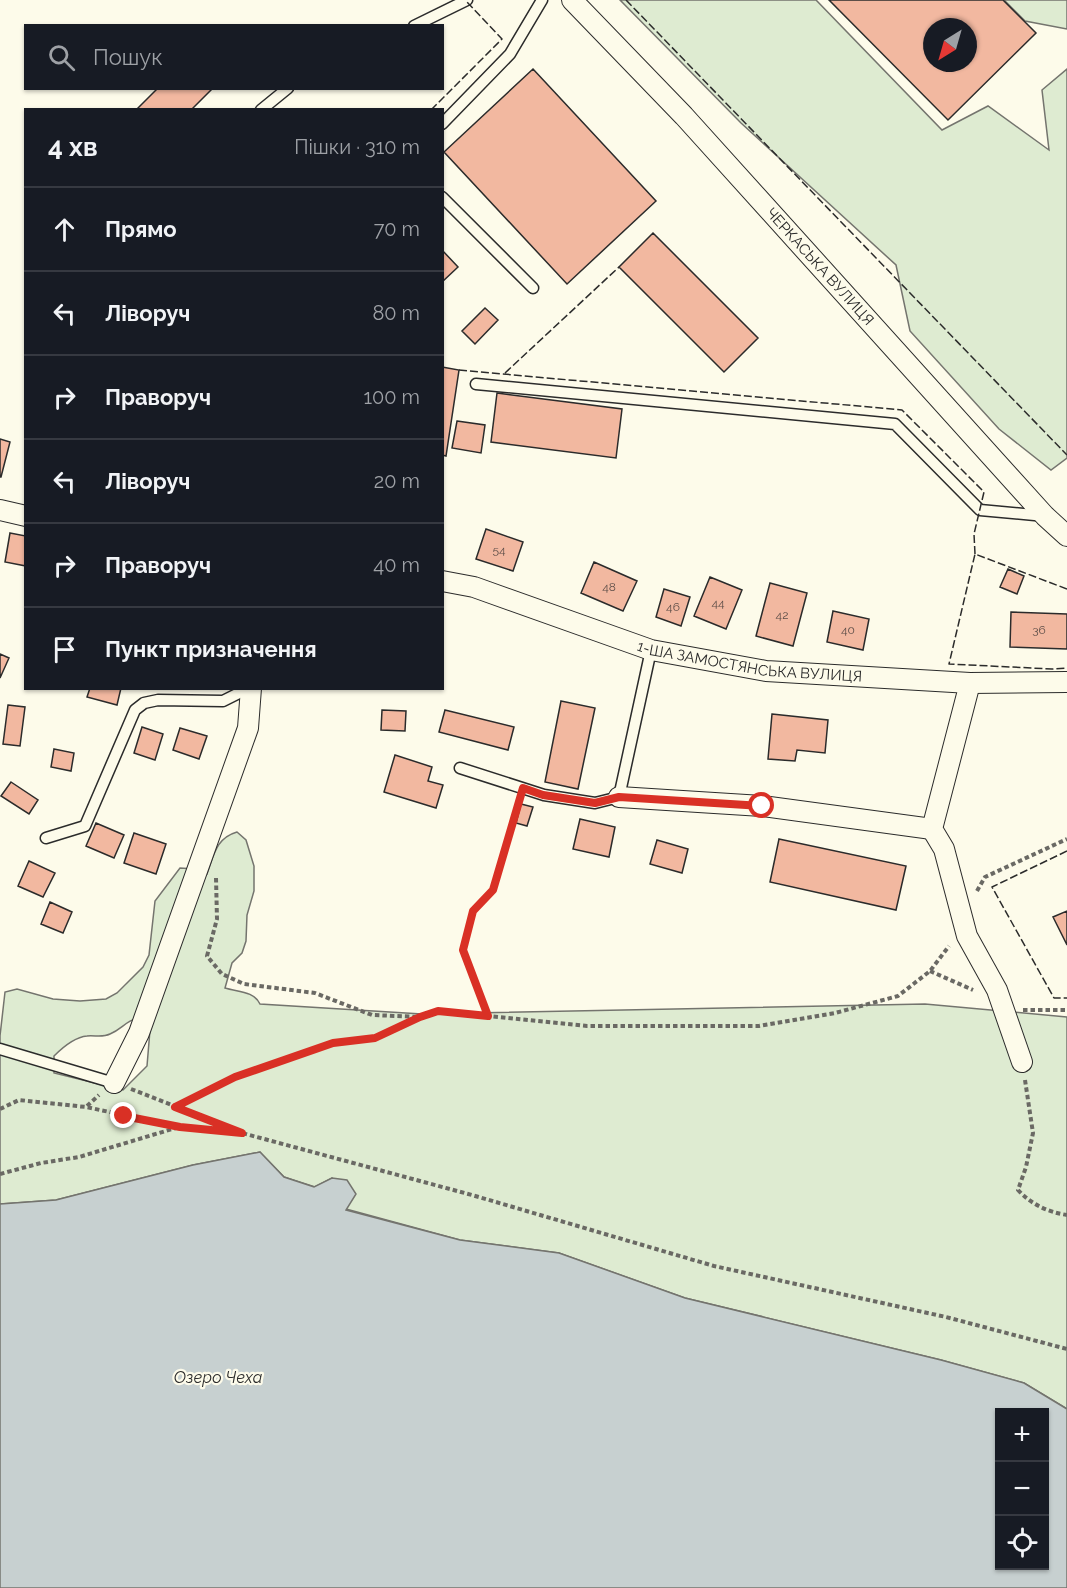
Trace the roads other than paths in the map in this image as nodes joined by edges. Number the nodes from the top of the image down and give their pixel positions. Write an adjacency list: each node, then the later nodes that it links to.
1 (467, 0): 4 (lane)
2 (542, 0): 7 (lane)
3 (572, 0): 13 (street, ЧЕРКАСЬКА ВУЛИЦЯ)
4 (418, 24)
5 (286, 90): 6 (lane)
6 (263, 108)
7 (444, 122)
8 (444, 199): 9 (lane)
9 (533, 288)
10 (476, 384): 13 (lane)
11 (2, 515): 12 (street)
12 (24, 516)
13 (1045, 516): 14 (street, ЧЕРКАСЬКА ВУЛИЦЯ)
14 (1067, 536)
15 (444, 581): 16 (street, 1-ША ЗАМОСТЯНСЬКА ВУЛИЦЯ)
16 (651, 650): 18 (street, 1-ША ЗАМОСТЯНСЬКА ВУЛИЦЯ); 22 (lane)
17 (1067, 682): 18 (street, 1-ША ЗАМОСТЯНСЬКА ВУЛИЦЯ)
18 (970, 683): 23 (street)
19 (246, 690): 24 (lane)
20 (250, 690): 27 (street)
21 (460, 768): 22 (lane)
22 (619, 797): 23 (street)
23 (932, 829): 26 (street)
24 (46, 838)
25 (0, 1049): 27 (lane)
26 (1022, 1062)
27 (114, 1083)

